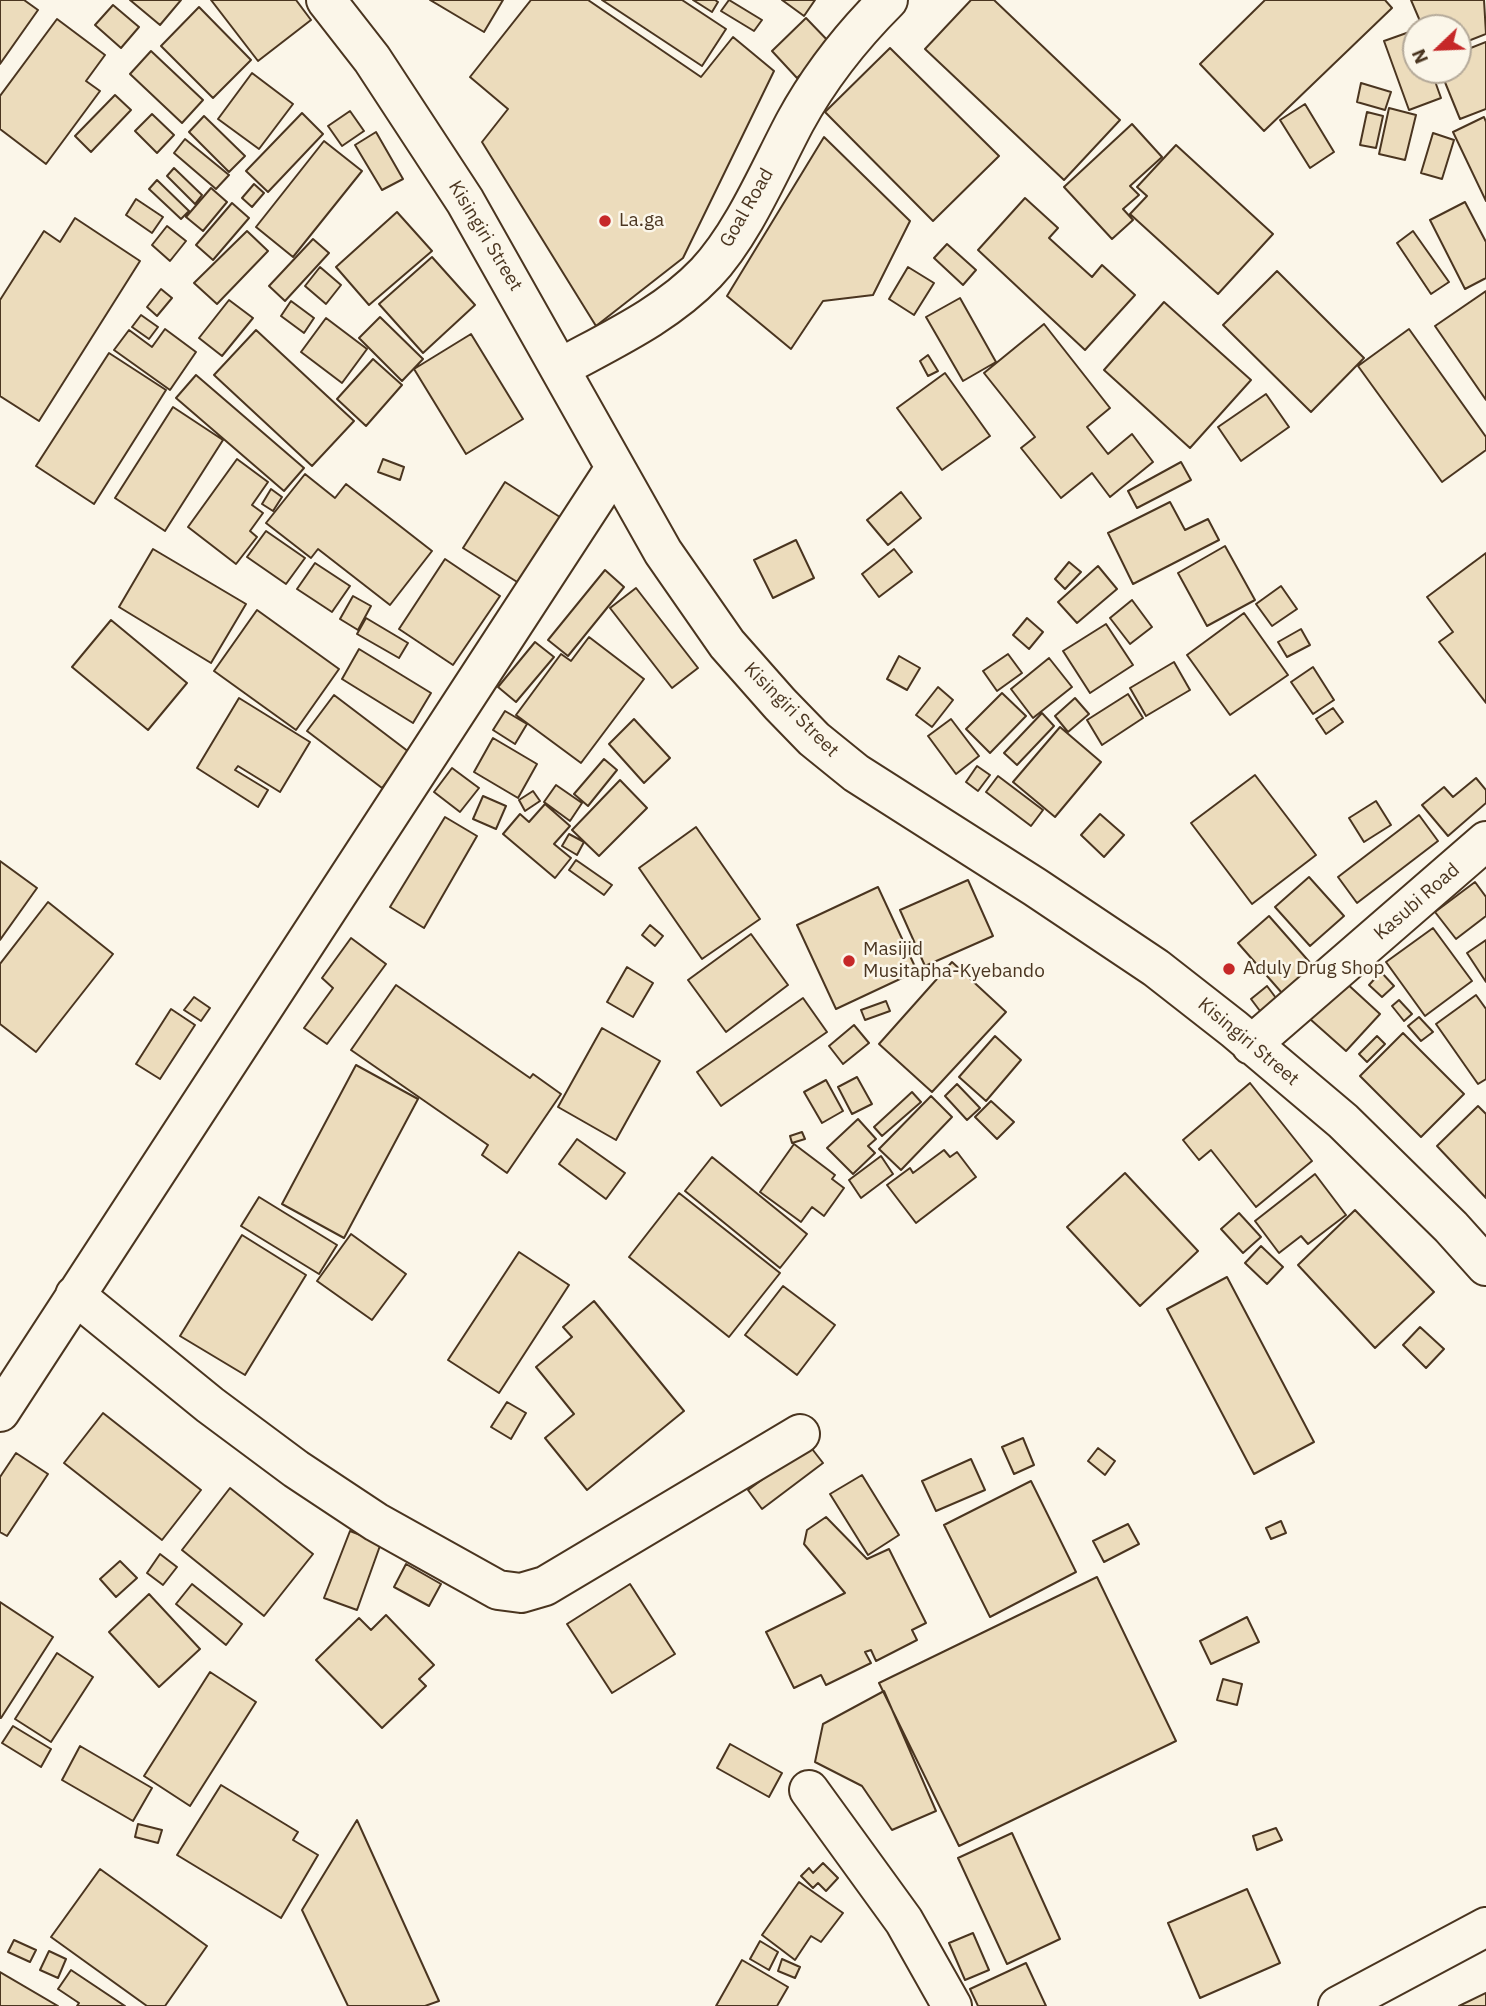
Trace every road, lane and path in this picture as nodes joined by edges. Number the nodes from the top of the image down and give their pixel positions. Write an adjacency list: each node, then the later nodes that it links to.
1 (326, 0): 3 (street, Kisingiri Street)
2 (888, 0): 3 (street, Goal Road)
3 (561, 368): 4 (street, Kisingiri Street)
4 (615, 468): 6 (street, Kisingiri Street); 8 (street)
5 (1486, 841): 6 (street, Kasubi Road)
6 (1251, 1045): 7 (street, Kisingiri Street)
7 (1486, 1266)
8 (75, 1295): 9 (street); 10 (street)
9 (0, 1412)
10 (800, 1434)
11 (809, 1790): 13 (street)
12 (1486, 1927): 14 (street)
13 (952, 2006)
14 (1338, 2006)

